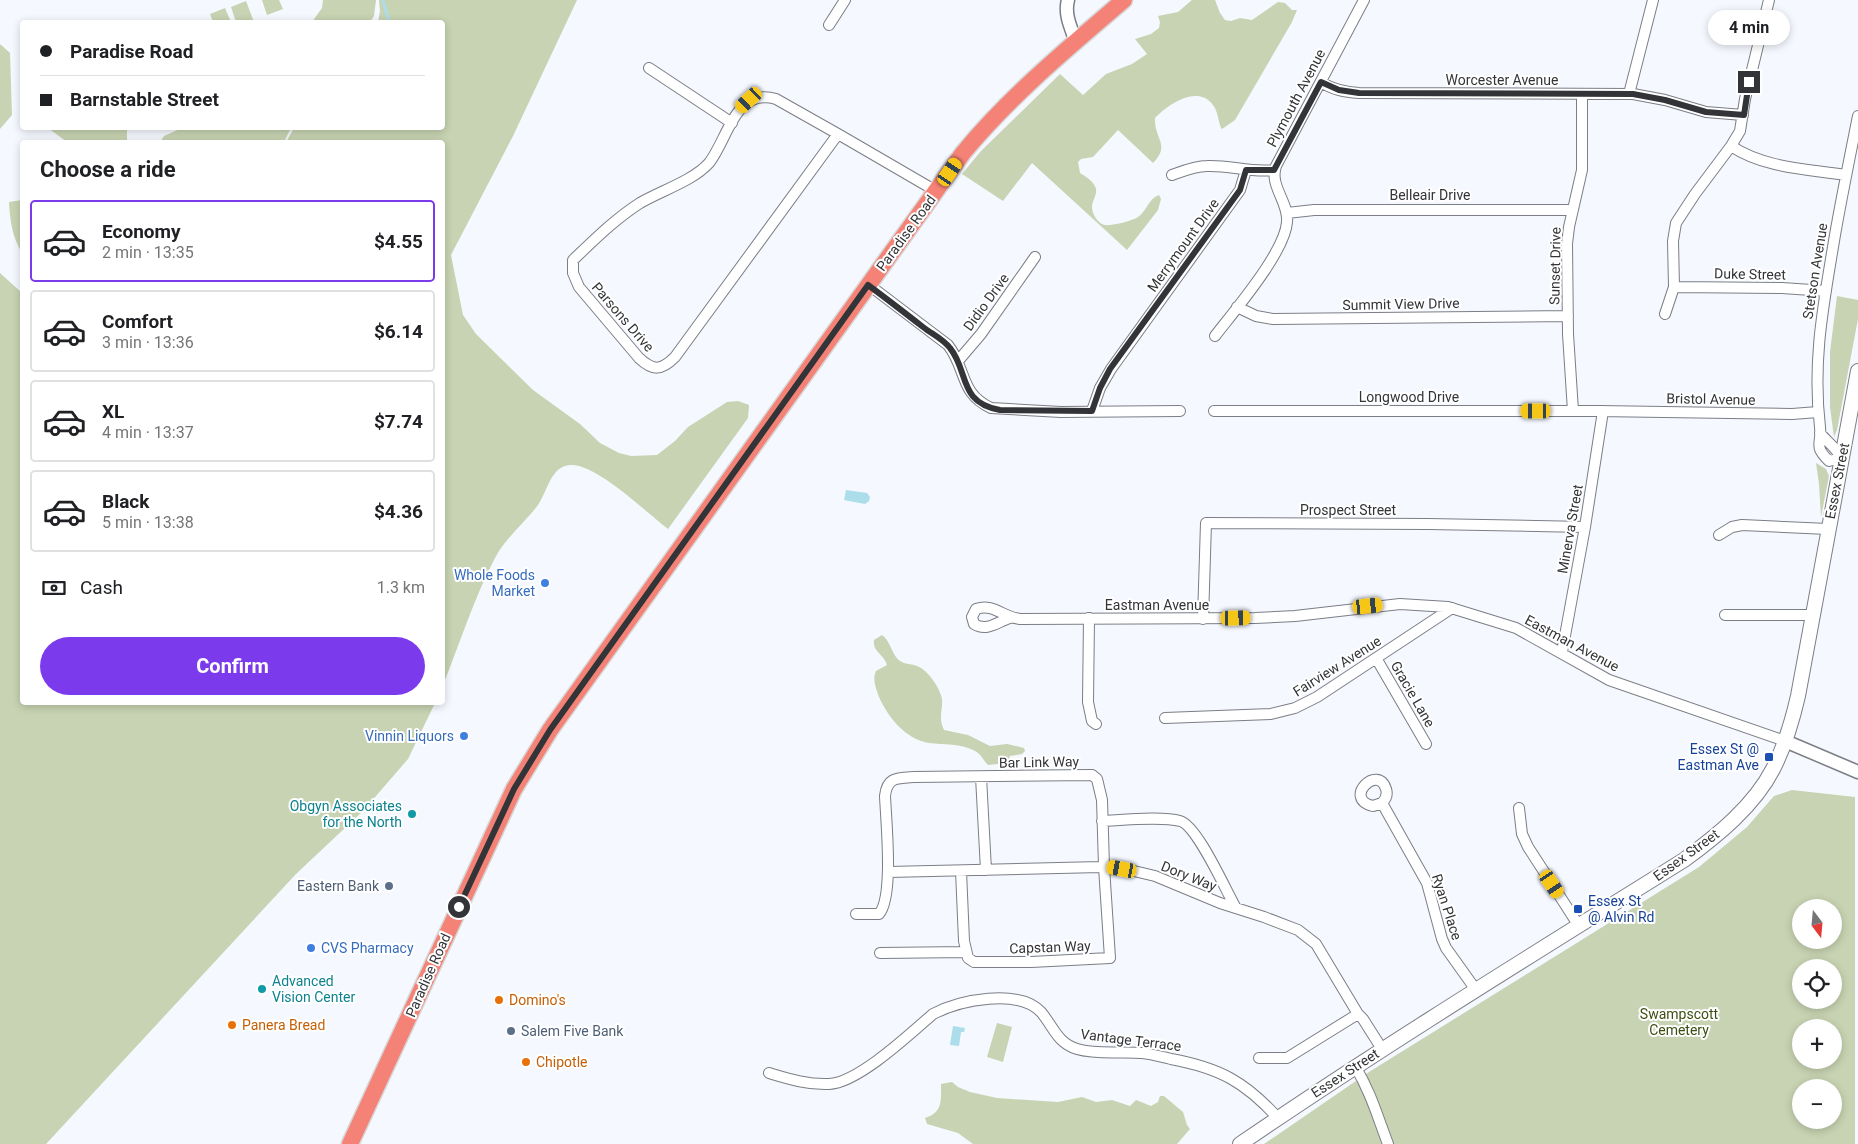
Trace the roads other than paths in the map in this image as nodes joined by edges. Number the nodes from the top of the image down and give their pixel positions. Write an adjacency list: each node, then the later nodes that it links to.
1 (846, 0): 7 (street)
2 (1068, 0): 8 (street)
3 (1124, 0): 8 (highway, Paradise Road)
4 (1364, 0): 10 (street, Plymouth Avenue)
5 (1653, 0): 12 (street)
6 (1769, 0): 13 (street)
7 (829, 25)
8 (1076, 42): 22 (highway, Paradise Road)
9 (649, 68): 15 (street)
10 (1321, 82): 11 (street, Worcester Avenue); 19 (street, Plymouth Avenue)
11 (1582, 94): 12 (street, Worcester Avenue); 23 (street, Sunset Drive)
12 (1629, 94): 13 (street, Worcester Avenue)
13 (1744, 115): 17 (street)
14 (1858, 116): 21 (street, Stetson Avenue)
15 (732, 123): 16 (street, Parsons Drive); 16 (street, Parsons Drive)
16 (838, 134): 22 (street, Parsons Drive)
17 (1731, 146): 21 (street); 27 (street)
18 (1246, 170): 19 (street); 20 (street); 35 (street, Merrymount Drive)
19 (1274, 170): 24 (street)
20 (1172, 175)
21 (1846, 175): 28 (street, Stetson Avenue)
22 (936, 191): 26 (highway, Paradise Road)
23 (1573, 210): 24 (street, Belleair Drive); 31 (street, Sunset Drive)
24 (1287, 213): 29 (street)
25 (1035, 257): 33 (street, Didio Drive)
26 (868, 285): 33 (street); 78 (highway, Paradise Road)
27 (1674, 287): 28 (street, Duke Street); 30 (street)
28 (1826, 291): 40 (street, Stetson Avenue)
29 (1237, 307): 31 (street, Summit View Drive); 32 (street)
30 (1665, 314)
31 (1568, 316): 38 (street, Sunset Drive)
32 (1216, 336)
33 (958, 361): 35 (street)
34 (1858, 371): 41 (main road, Essex Street)
35 (1092, 411): 36 (street)
36 (1180, 411)
37 (1214, 411): 38 (street, Longwood Drive)
38 (1573, 411): 39 (street, Longwood Drive)
39 (1603, 411): 40 (street, Bristol Avenue); 42 (street, Minerva Street)
40 (1818, 412): 41 (street, Stetson Avenue)
41 (1842, 458): 43 (main road, Essex Street)
42 (1585, 527): 50 (street, Prospect Street); 51 (street, Minerva Street)
43 (1828, 529): 44 (street); 47 (main road, Essex Street)
44 (1719, 535)
45 (1452, 608): 50 (street, Eastman Avenue); 51 (street, Eastman Avenue); 52 (street, Fairview Avenue)
46 (1725, 615): 47 (street)
47 (1812, 615): 55 (main road, Essex Street)
48 (1010, 618): 49 (street, Eastman Avenue)
49 (1089, 618): 50 (street, Eastman Avenue); 54 (street)
50 (1203, 619)
51 (1562, 652): 55 (street, Eastman Avenue)
52 (1376, 658): 53 (street, Fairview Avenue); 56 (street, Gracie Lane)
53 (1165, 718)
54 (1096, 724)
55 (1786, 741): 57 (street); 68 (main road, Essex Street)
56 (1426, 744)
57 (1858, 772)
58 (981, 777): 61 (street, Bar Link Way); 63 (street, Bar Link Way); 65 (street, Bar Link Way)
59 (1382, 803): 71 (street, Ryan Place)
60 (1519, 808): 68 (street)
61 (1102, 821): 62 (street, Bar Link Way); 66 (street)
62 (1104, 867): 63 (street, Dory Way); 66 (street, Dory Way); 69 (street, Capstan Way)
63 (986, 870): 64 (street, Dory Way)
64 (961, 871): 65 (street, Dory Way); 69 (street)
65 (888, 872): 67 (street)
66 (1236, 908): 72 (street, Dory Way)
67 (856, 914)
68 (1579, 926): 71 (main road, Essex Street)
69 (966, 952): 70 (street)
70 (880, 953)
71 (1476, 990): 73 (main road, Essex Street)
72 (1358, 1014): 73 (street, Dory Way); 74 (street)
73 (1382, 1049): 75 (main road, Essex Street)
74 (1258, 1058)
75 (1355, 1066): 77 (main road, Essex Street); 80 (street)
76 (769, 1073): 77 (street, Vantage Terrace)
77 (1278, 1118): 79 (main road, Essex Street)
78 (350, 1144)
79 (1240, 1144)
80 (1388, 1144)

